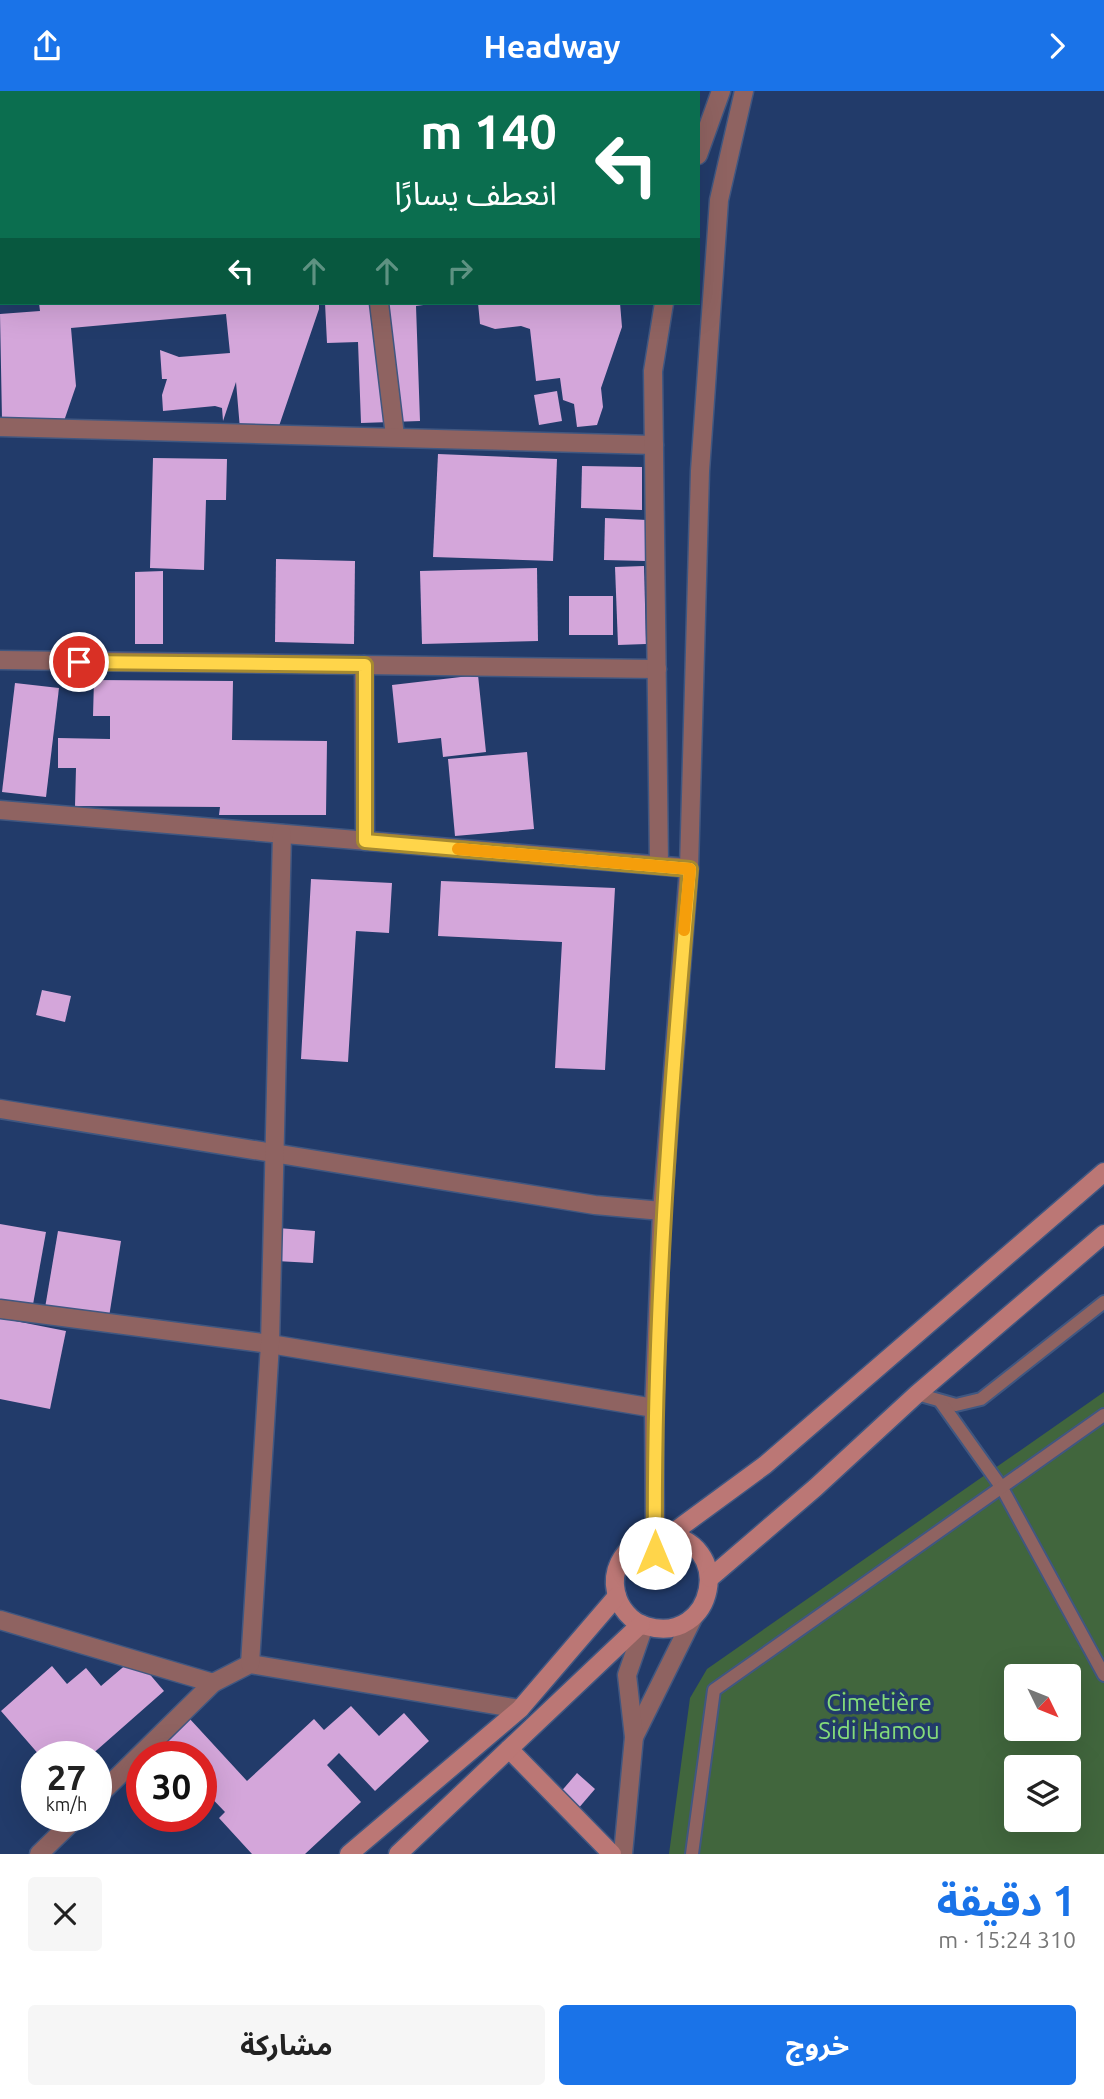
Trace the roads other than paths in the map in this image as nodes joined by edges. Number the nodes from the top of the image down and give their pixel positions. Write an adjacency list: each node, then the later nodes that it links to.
1 (721, 91): 3 (street)
2 (744, 91): 16 (street)
3 (700, 149)
4 (379, 305): 7 (street)
5 (664, 305): 8 (street)
6 (0, 427): 7 (street)
7 (394, 436): 8 (street)
8 (654, 445): 11 (street)
9 (0, 660): 10 (street)
10 (365, 665): 11 (street); 14 (street)
11 (657, 669): 15 (street)
12 (0, 810): 13 (street)
13 (282, 834): 14 (street); 18 (street)
14 (365, 841): 15 (street)
15 (659, 865): 16 (street)
16 (690, 869): 20 (street)
17 (0, 1109): 18 (street)
18 (273, 1152): 20 (street); 24 (street)
19 (1104, 1172): 30 (street)
20 (662, 1211): 27 (street)
21 (1104, 1234): 25 (street)
22 (1104, 1302): 26 (lane)
23 (0, 1310): 24 (street)
24 (270, 1344): 27 (street); 37 (street)
25 (917, 1394): 26 (lane); 32 (street)
26 (940, 1401): 29 (lane)
27 (654, 1408): 31 (street)
28 (1104, 1415): 29 (lane)
29 (1002, 1488): 38 (lane); 50 (lane)
30 (671, 1534): 31 (street); 32 (street)
31 (655, 1553): 33 (street)
32 (710, 1578): 34 (street)
33 (617, 1596): 36 (street); 40 (street)
34 (694, 1616): 36 (street); 41 (street)
35 (0, 1621): 39 (street)
36 (643, 1625): 41 (street); 42 (street)
37 (250, 1664): 39 (street); 40 (street)
38 (1104, 1675)
39 (213, 1683): 43 (street)
40 (520, 1709): 46 (street)
41 (634, 1737): 49 (street)
42 (509, 1749): 47 (street); 48 (street)
43 (112, 1782)
44 (62, 1832): 45 (street)
45 (39, 1854)
46 (349, 1854)
47 (398, 1854)
48 (612, 1854)
49 (623, 1854)
50 (692, 1854)

